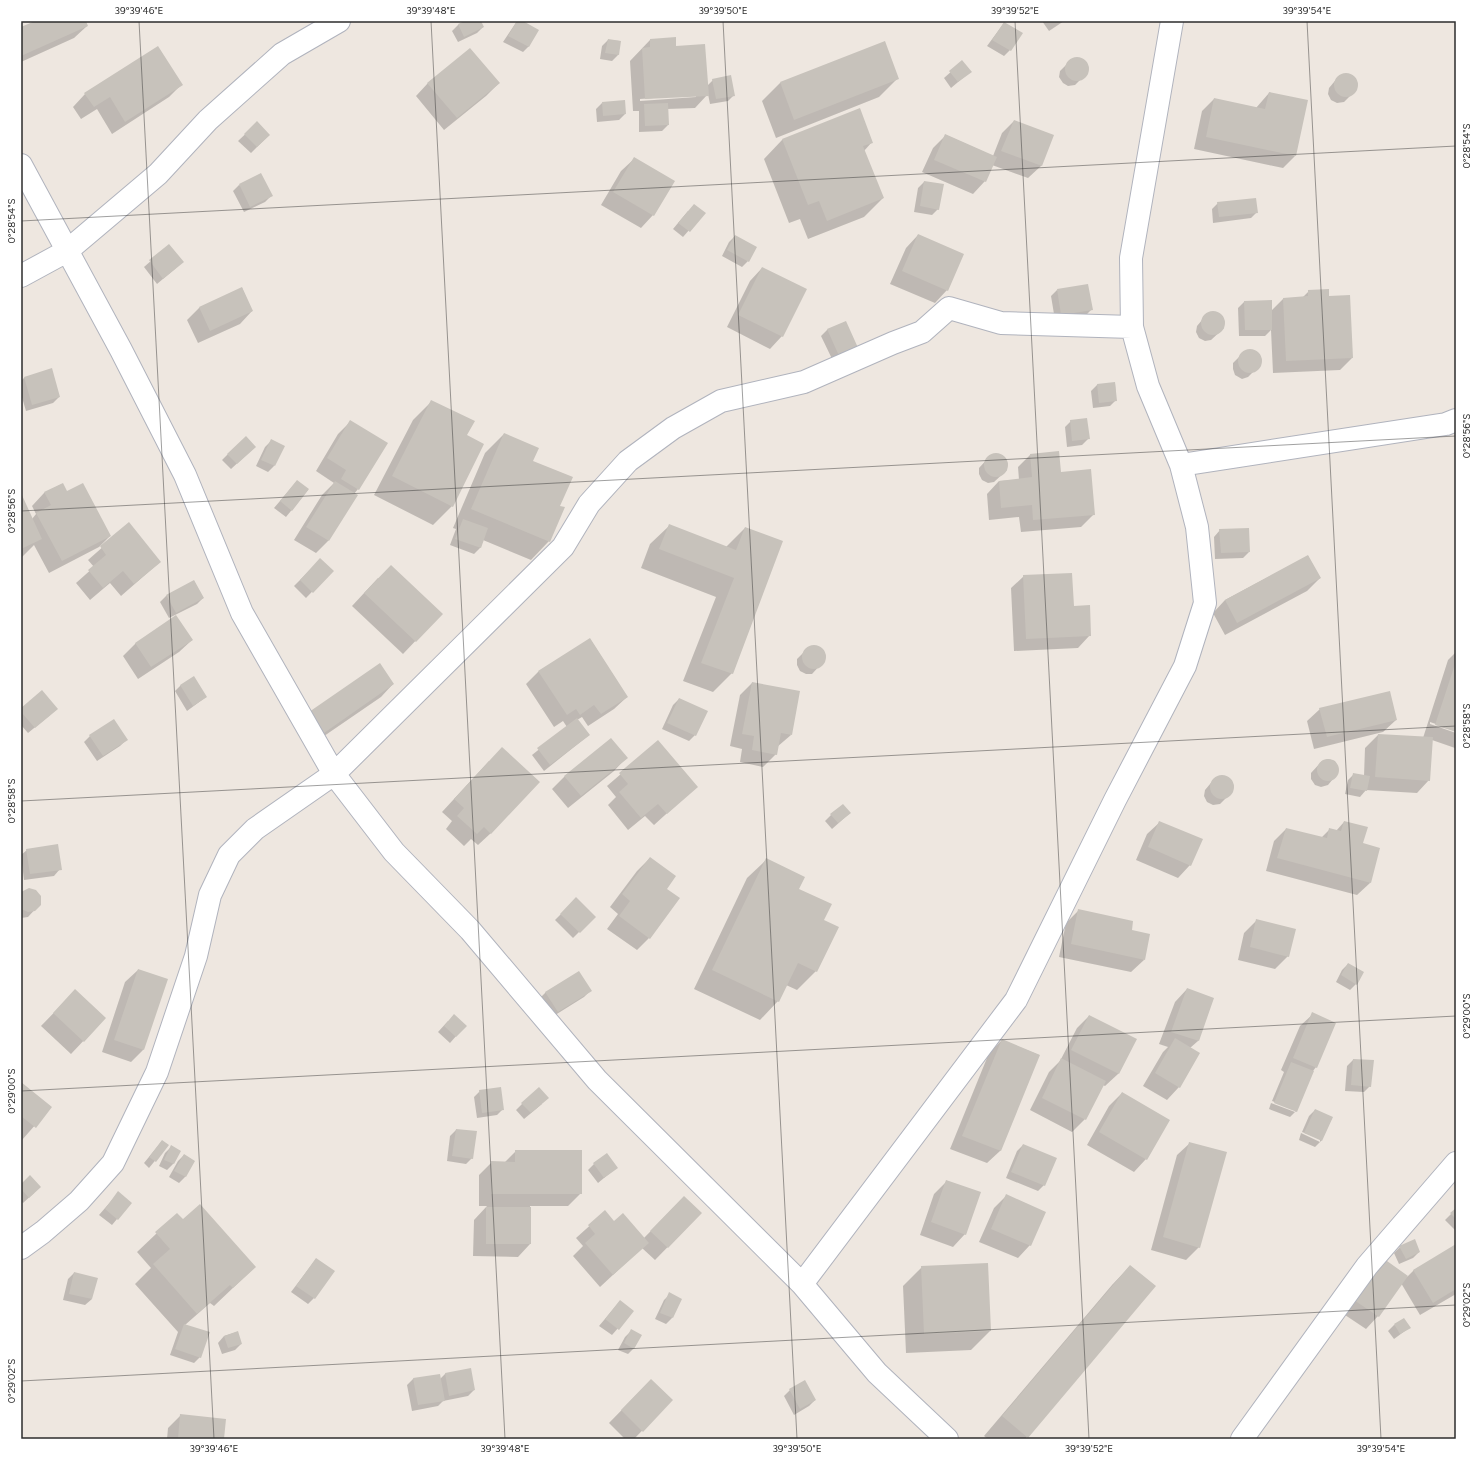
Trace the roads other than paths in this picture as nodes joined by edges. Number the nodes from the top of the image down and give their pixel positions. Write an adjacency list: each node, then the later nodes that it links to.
1 (339, 21): 4 (street)
2 (1172, 21): 6 (street)
3 (21, 165): 4 (street)
4 (67, 251): 5 (street); 9 (street)
5 (21, 276)
6 (1132, 327): 8 (street); 9 (street)
7 (1456, 420): 8 (street)
8 (1181, 465): 12 (street)
9 (334, 774): 11 (street); 12 (street)
10 (1456, 1163): 14 (street)
11 (21, 1248)
12 (802, 1284): 13 (street)
13 (948, 1439)
14 (1242, 1439)

